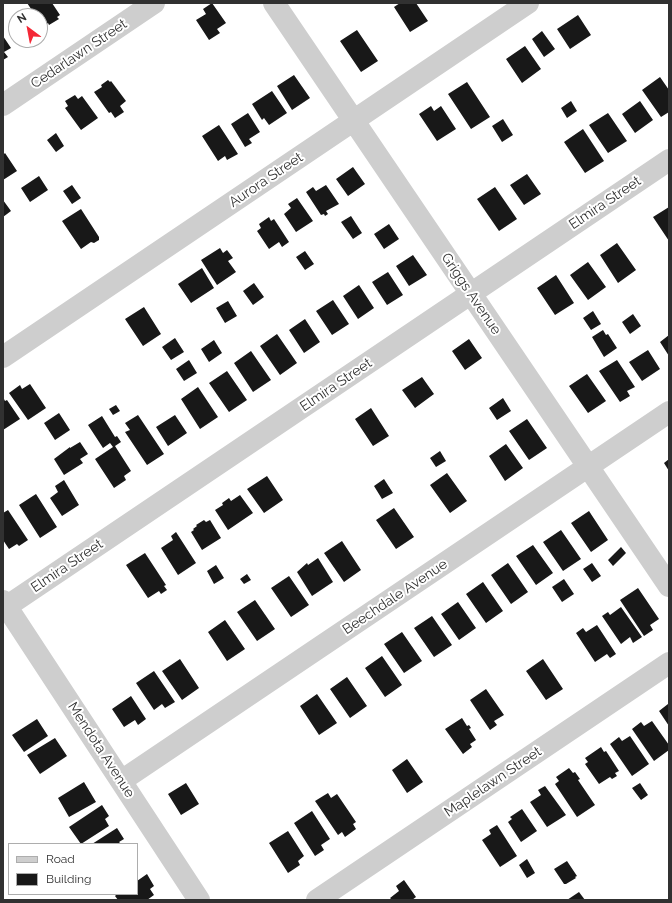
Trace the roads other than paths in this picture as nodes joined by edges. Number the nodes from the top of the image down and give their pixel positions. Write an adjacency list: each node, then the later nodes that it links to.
1 (154, 3): 4 (street, Cedarlawn Street)
2 (274, 3): 5 (street, Griggs Avenue)
3 (528, 3): 5 (street, Aurora Street)
4 (3, 105)
5 (354, 121): 7 (street, Griggs Avenue); 8 (street, Aurora Street)
6 (669, 160): 7 (street, Elmira Street)
7 (471, 294): 10 (street, Griggs Avenue); 12 (street, Elmira Street)
8 (3, 357)
9 (669, 412): 10 (street, Beechdale Avenue)
10 (588, 467): 11 (street, Griggs Avenue); 14 (street, Beechdale Avenue)
11 (669, 586)
12 (4, 606): 14 (street, Mendota Avenue)
13 (669, 663): 16 (street, Maplelawn Street)
14 (121, 781): 15 (street, Mendota Avenue)
15 (200, 900)
16 (317, 900)

